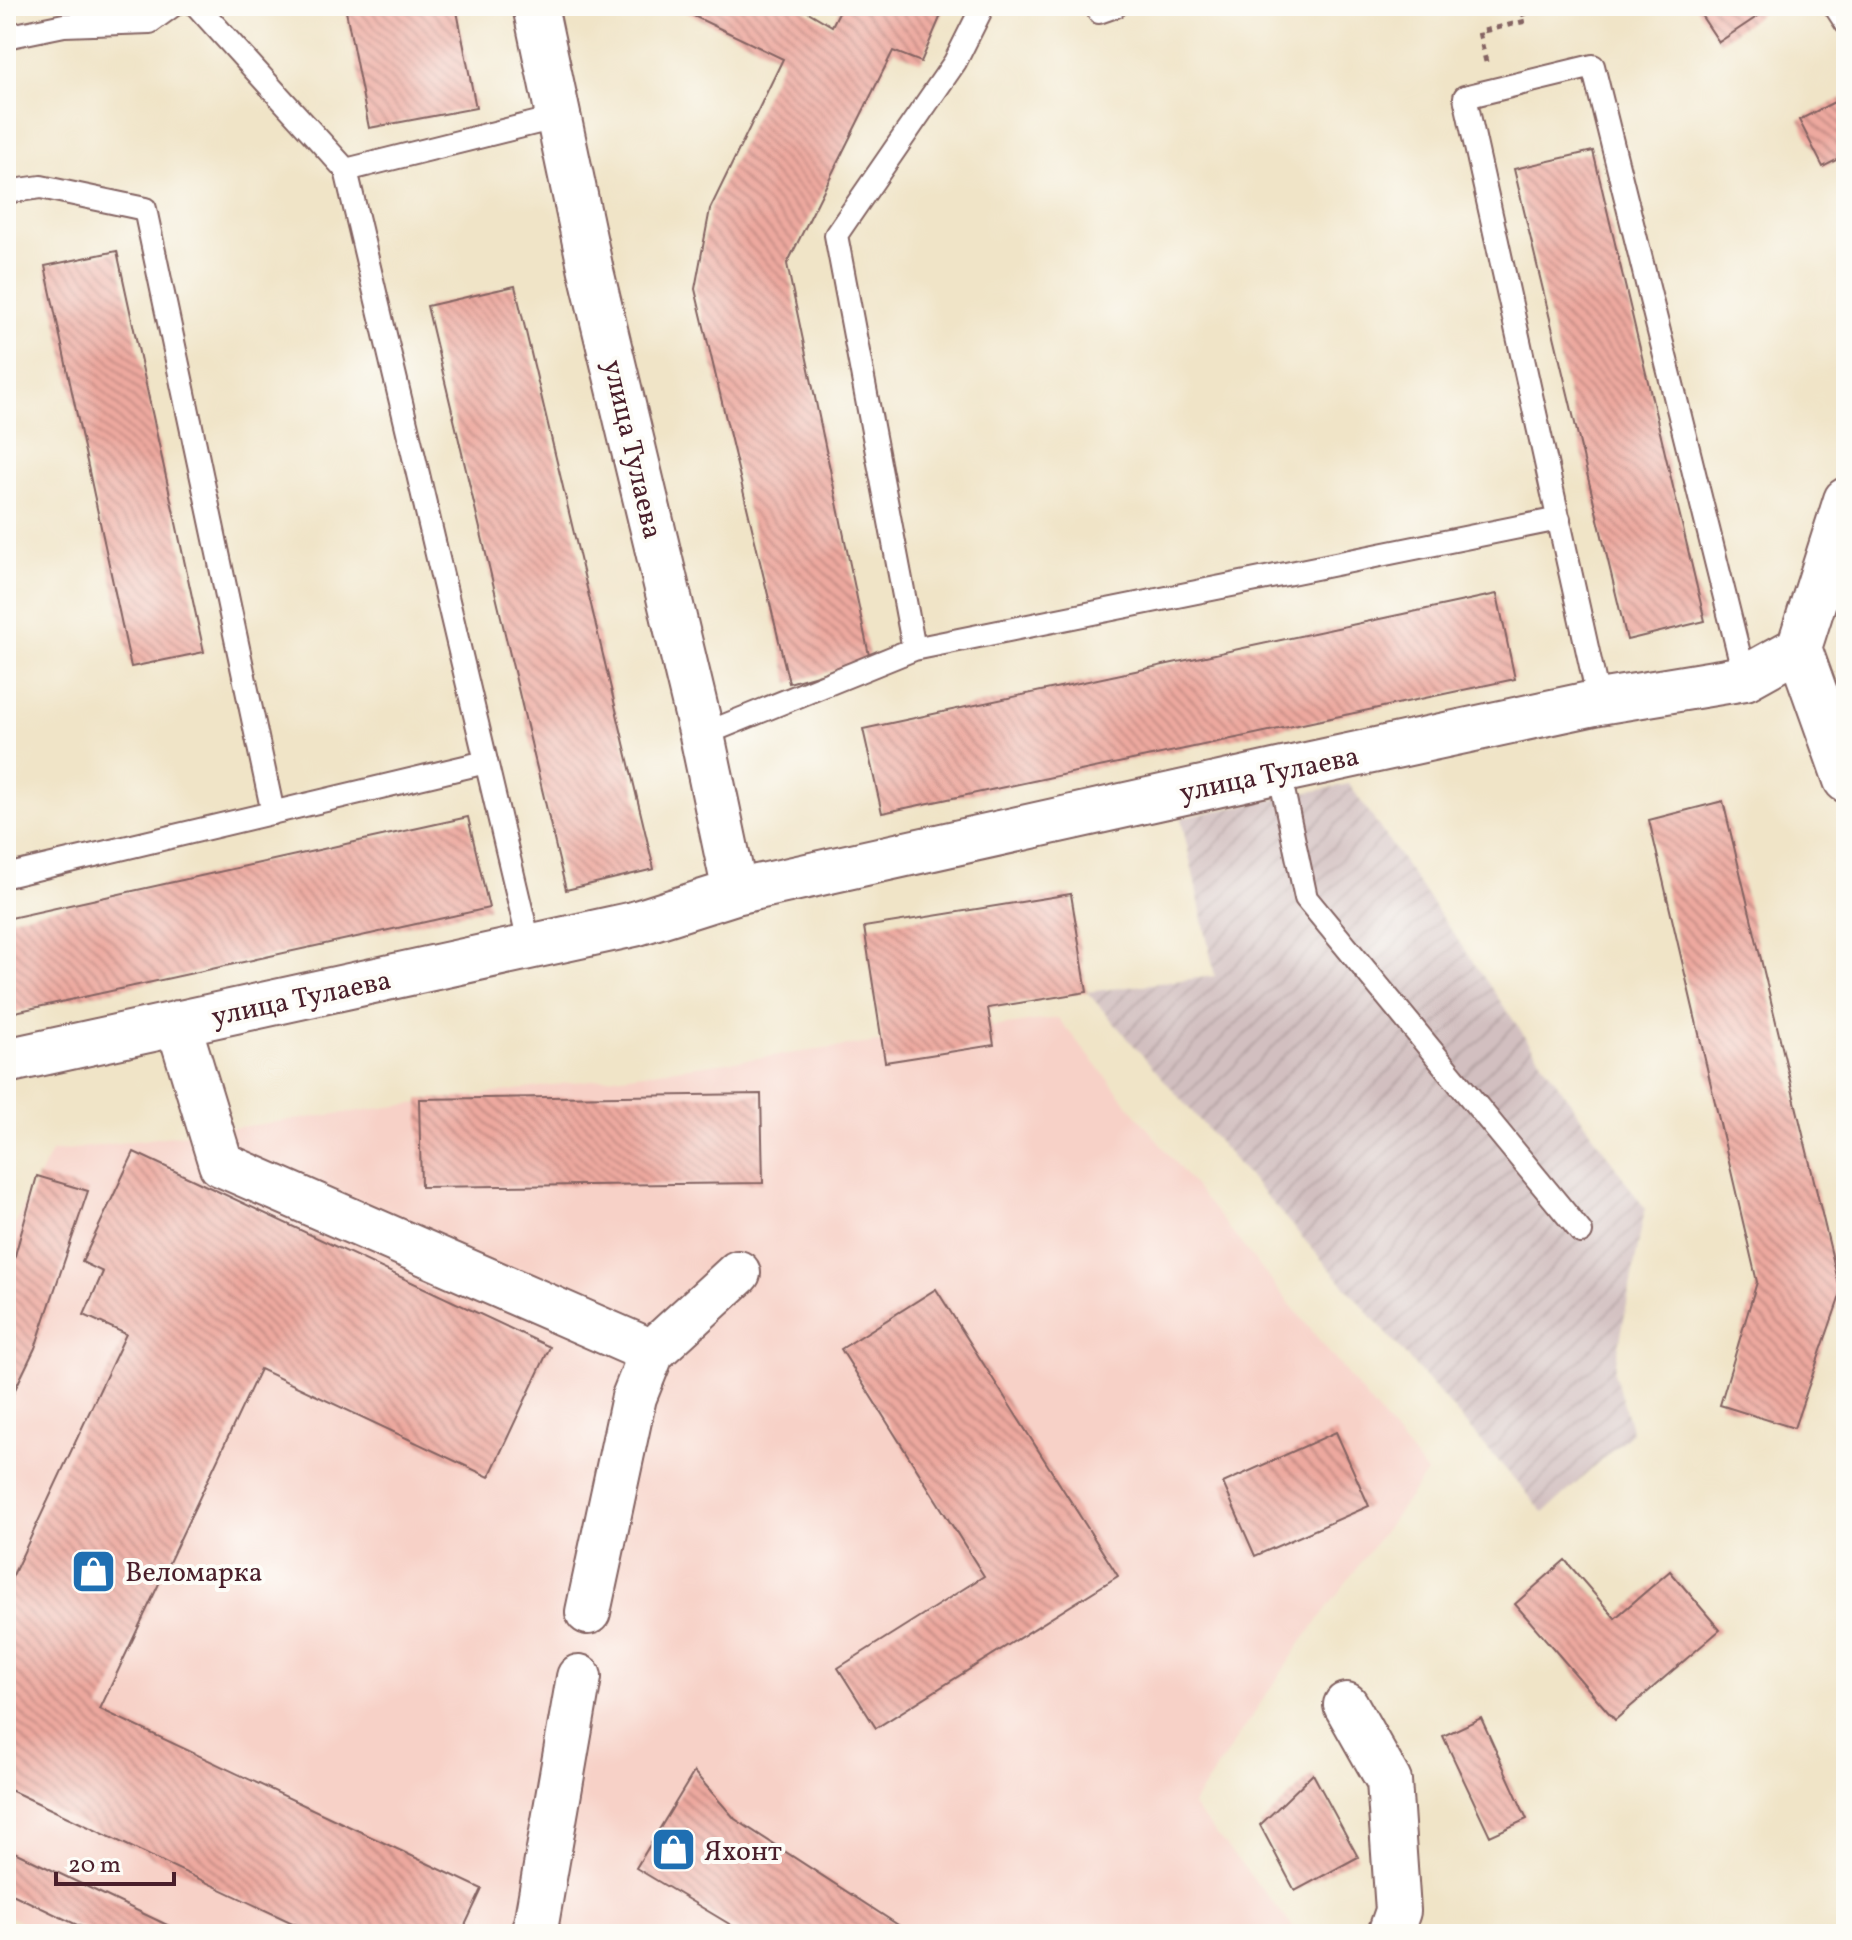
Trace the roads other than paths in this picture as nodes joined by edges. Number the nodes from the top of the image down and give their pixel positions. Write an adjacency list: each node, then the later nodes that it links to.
1 (172, 6): 7 (lane)
2 (197, 6): 9 (lane)
3 (535, 6): 8 (street, улица Тулаева)
4 (983, 6): 14 (lane)
5 (1835, 6): 6 (lane)
6 (1846, 23)
7 (6, 37)
8 (559, 117): 9 (lane); 17 (street, улица Тулаева)
9 (346, 170): 18 (lane)
10 (6, 192): 21 (lane)
11 (1846, 500): 13 (street)
12 (1559, 519): 14 (lane); 15 (lane); 16 (lane)
13 (1799, 648): 15 (street, улица Тулаева); 20 (street)
14 (914, 649): 17 (lane)
15 (1745, 678): 16 (street, улица Тулаева)
16 (1599, 702): 19 (street, улица Тулаева)
17 (702, 735): 23 (street, улица Тулаева)
18 (486, 762): 21 (lane); 24 (lane)
19 (1279, 771): 23 (street, улица Тулаева); 27 (lane)
20 (1846, 780)
21 (273, 813): 22 (lane)
22 (6, 876)
23 (735, 892): 24 (street, улица Тулаева)
24 (530, 947): 25 (street, улица Тулаева)
25 (178, 1023): 26 (street, улица Тулаева); 29 (street)
26 (6, 1061)
27 (1581, 1232)
28 (738, 1273): 29 (street)
29 (652, 1352): 30 (street)
30 (588, 1612)
31 (579, 1677): 33 (street)
32 (1346, 1705): 34 (street)
33 (532, 1934)
34 (1390, 1934)

